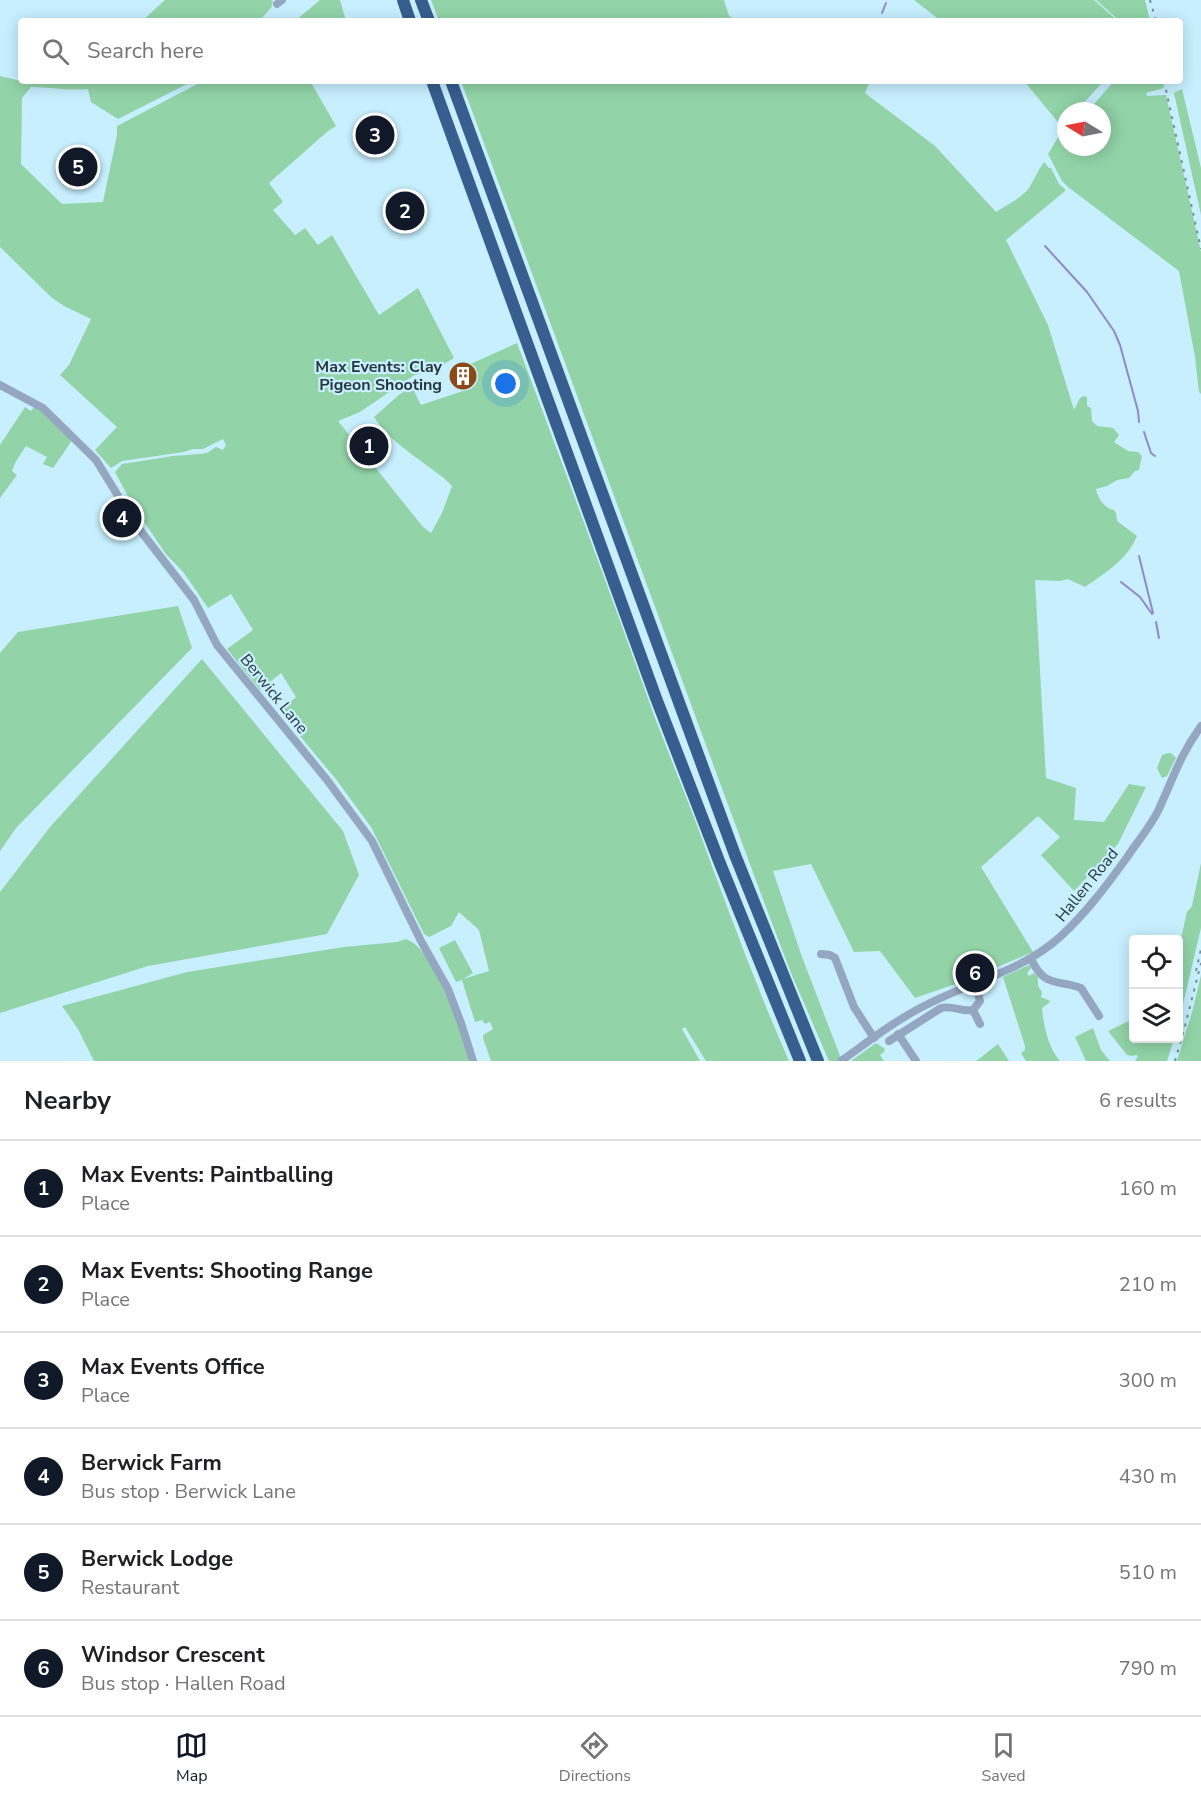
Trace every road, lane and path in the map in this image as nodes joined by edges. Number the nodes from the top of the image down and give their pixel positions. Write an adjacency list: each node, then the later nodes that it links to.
1 (403, 0): 3 (highway)
2 (421, 0): 4 (highway)
3 (409, 18)
4 (428, 18)
5 (433, 84): 19 (highway)
6 (452, 84): 20 (highway)
7 (0, 385): 18 (street, Berwick Lane)
8 (1201, 726): 10 (street, Hallen Road)
9 (821, 954): 16 (street)
10 (1031, 959): 11 (street, Hallen Road); 13 (street)
11 (975, 983): 12 (street); 16 (street, Hallen Road)
12 (973, 1010): 14 (street); 15 (street)
13 (1099, 1016)
14 (981, 1026)
15 (898, 1034): 17 (street); 22 (street)
16 (874, 1038): 21 (street, Hallen Road)
17 (889, 1041)
18 (473, 1061)
19 (800, 1061)
20 (818, 1061)
21 (841, 1061)
22 (916, 1061)

